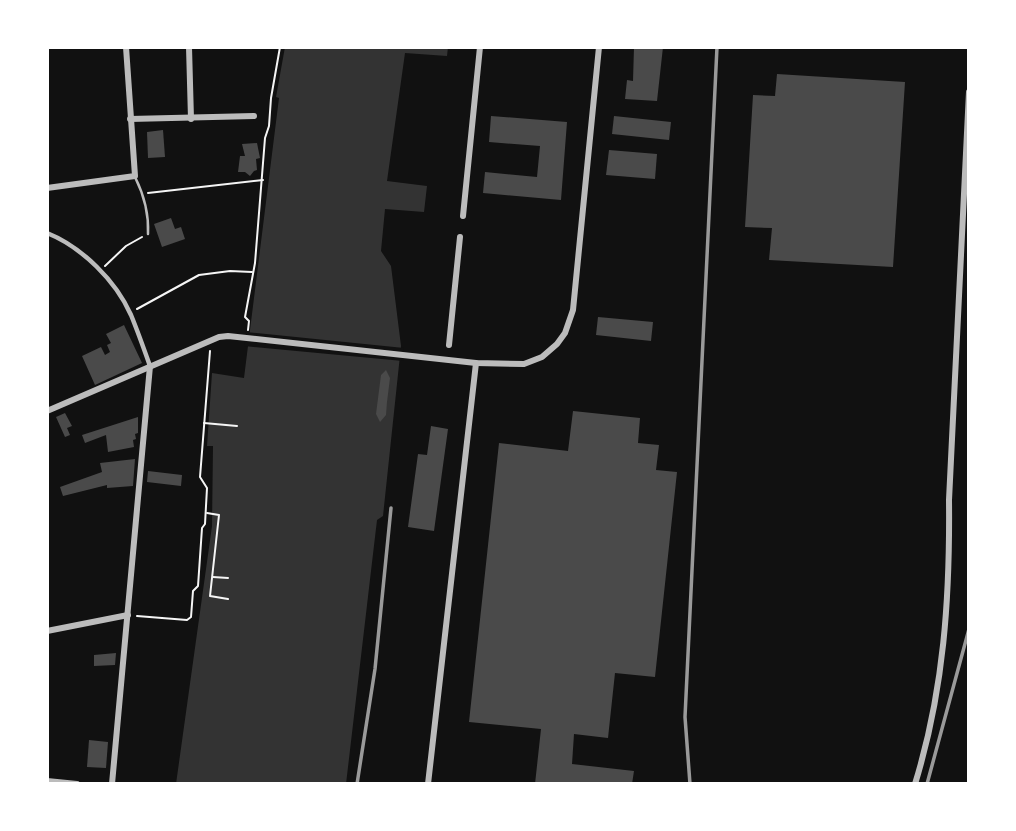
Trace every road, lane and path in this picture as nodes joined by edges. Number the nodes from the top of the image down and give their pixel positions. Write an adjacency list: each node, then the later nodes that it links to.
1 (126, 47): 8 (street)
2 (189, 47): 9 (street)
3 (280, 47): 11 (path)
4 (480, 47): 14 (street)
5 (599, 47): 24 (street)
6 (969, 92): 39 (street)
7 (254, 116): 9 (street)
8 (130, 119): 9 (street); 10 (street)
9 (191, 119)
10 (135, 176): 12 (street); 13 (lane)
11 (263, 180): 13 (path); 19 (path)
12 (49, 187)
13 (143, 194): 16 (lane)
14 (463, 216)
15 (47, 233): 18 (street)
16 (148, 234): 18 (path)
17 (460, 237): 22 (street)
18 (100, 271): 20 (street)
19 (252, 272): 20 (path); 21 (path)
20 (130, 313): 25 (street)
21 (248, 321)
22 (449, 345)
23 (210, 350): 27 (path)
24 (475, 363): 25 (street); 38 (street)
25 (150, 366): 26 (street); 33 (street)
26 (47, 411)
27 (203, 423): 28 (path); 29 (path)
28 (237, 426)
29 (206, 513): 30 (path); 33 (path)
30 (212, 576): 31 (path); 32 (path)
31 (228, 578)
32 (228, 599)
33 (128, 615): 34 (street); 37 (street)
34 (47, 631)
35 (47, 780): 36 (street)
36 (77, 784)
37 (112, 784)
38 (428, 784)
39 (915, 784)

